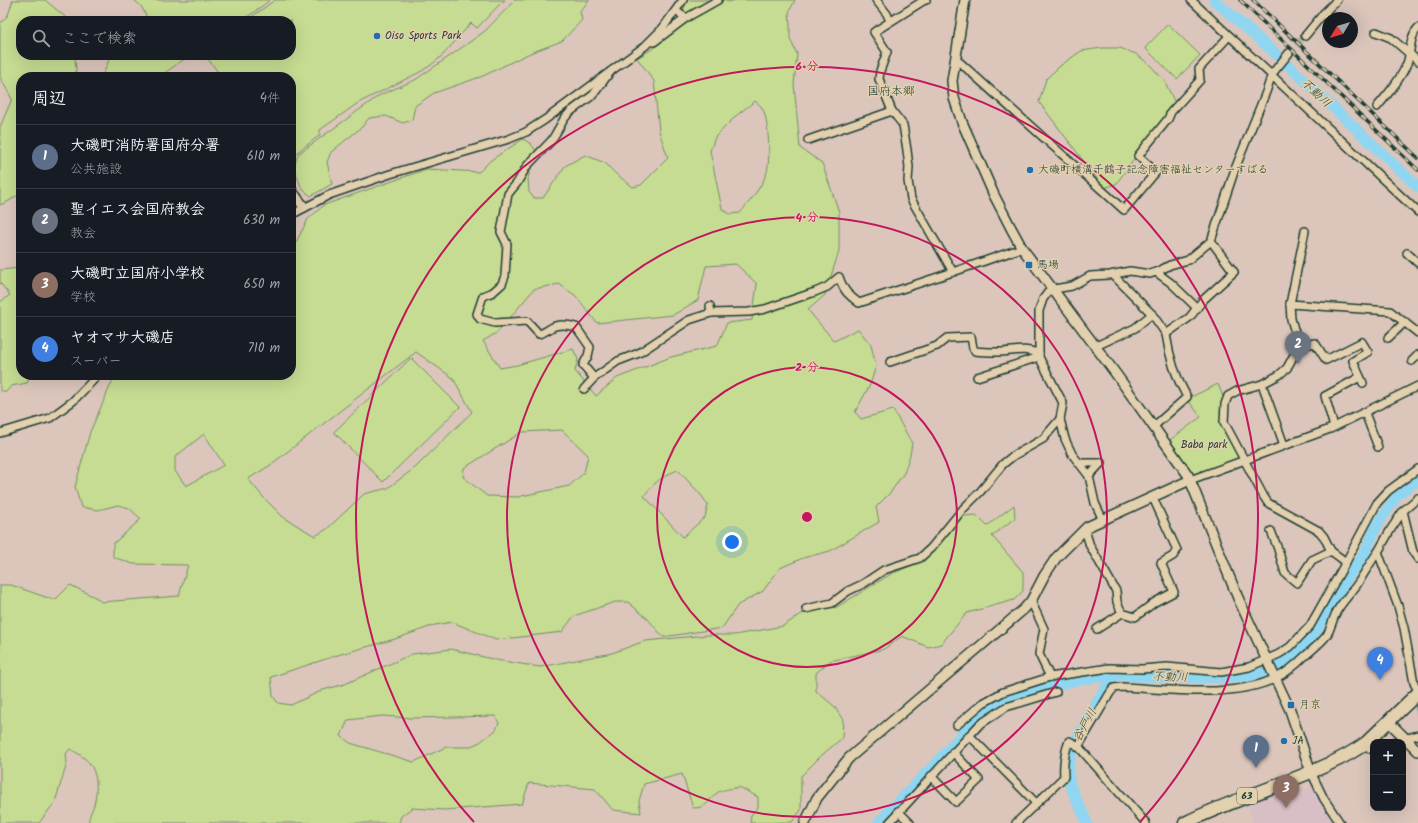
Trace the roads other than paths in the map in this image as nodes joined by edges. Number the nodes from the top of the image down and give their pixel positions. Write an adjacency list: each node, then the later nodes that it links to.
1 (683, 0): 8 (street)
2 (718, 0): 11 (street)
3 (876, 0): 12 (street)
4 (926, 0): 12 (street)
5 (965, 0): 20 (street)
6 (1191, 0): 15 (street)
7 (1337, 0): 9 (street)
8 (676, 11): 11 (street); 17 (street)
9 (1325, 12)
10 (1322, 15): 16 (street)
11 (686, 18): 17 (street)
12 (890, 21): 25 (street)
13 (1418, 28): 19 (street)
14 (1376, 32): 19 (street)
15 (1229, 36): 20 (street); 23 (street)
16 (1305, 36)
17 (645, 46): 22 (street)
18 (1289, 53): 23 (street)
19 (1410, 53): 21 (street); 24 (street)
20 (955, 58): 33 (street)
21 (1418, 61)
22 (611, 71): 28 (street); 54 (street)
23 (1272, 74): 30 (street); 32 (street)
24 (1377, 107)
25 (892, 112): 26 (street); 36 (street)
26 (808, 140)
27 (296, 197): 28 (street)
28 (304, 207): 29 (street)
29 (296, 212)
30 (1418, 212)
31 (1305, 231): 40 (street)
32 (1211, 242): 37 (street); 41 (street)
33 (1022, 248): 36 (street); 39 (street)
34 (1407, 253): 35 (street)
35 (1418, 263)
36 (953, 272): 54 (street)
37 (1156, 272): 38 (street); 41 (street)
38 (1113, 275): 39 (street); 42 (street)
39 (1053, 288): 47 (street); 50 (street)
40 (1290, 304): 43 (street); 48 (street)
41 (1196, 308): 45 (street)
42 (1152, 314): 45 (street); 47 (street)
43 (1405, 322): 44 (street); 46 (street)
44 (1418, 333)
45 (1166, 334): 61 (street)
46 (1388, 338)
47 (1096, 346): 61 (street)
48 (1299, 346): 56 (street); 62 (street)
49 (1418, 354): 51 (street)
50 (1039, 355): 52 (street); 53 (street); 60 (street)
51 (1412, 361)
52 (890, 362)
53 (977, 377)
54 (594, 378): 58 (street)
55 (93, 380): 63 (street)
56 (1262, 384): 64 (street); 66 (street)
57 (1418, 386): 59 (street)
58 (584, 389)
59 (1364, 413): 62 (street); 65 (street)
60 (1060, 420): 67 (street); 82 (street)
61 (1153, 427): 70 (street)
62 (1334, 427): 64 (street)
63 (0, 433)
64 (1284, 445): 66 (street)
65 (1378, 447)
66 (1245, 460): 70 (street); 77 (street)
67 (1080, 463): 69 (street); 69 (street)
68 (1418, 469): 80 (street)
69 (1089, 476): 74 (street)
70 (1190, 480): 71 (street); 85 (street)
71 (1153, 498): 74 (street); 83 (street)
72 (1418, 498): 73 (street)
73 (1403, 512): 78 (street); 79 (street)
74 (1103, 520): 75 (street)
75 (1087, 527): 81 (street); 83 (street)
76 (1271, 532): 77 (street)
77 (1331, 551): 80 (street)
78 (1378, 552): 87 (street); 89 (street)
79 (1418, 559)
80 (1346, 562): 85 (street)
81 (1031, 601): 86 (street); 103 (street)
82 (806, 609)
83 (1122, 613): 84 (street)
84 (1097, 629)
85 (1267, 663): 86 (street); 87 (street)
86 (1050, 677): 91 (street)
87 (1274, 677): 95 (street); 99 (street)
88 (1056, 692): 92 (street)
89 (1418, 692): 90 (main road, 63)
90 (1388, 722): 94 (street); 96 (main road, 63)
91 (957, 725)
92 (969, 735): 98 (street); 101 (street)
93 (1418, 735): 94 (street)
94 (1404, 738): 97 (street)
95 (1078, 746): 101 (street); 107 (street)
96 (1369, 746): 99 (main road, 63)
97 (1418, 751)
98 (953, 752): 100 (street); 100 (street)
99 (1311, 772): 108 (main road, 63); 109 (street)
100 (931, 776): 102 (street)
101 (1036, 803): 106 (street)
102 (898, 811): 104 (street); 105 (street)
103 (805, 823)
104 (889, 823)
105 (910, 823)
106 (1016, 823)
107 (1146, 823)
108 (1184, 823)
109 (1340, 823)

